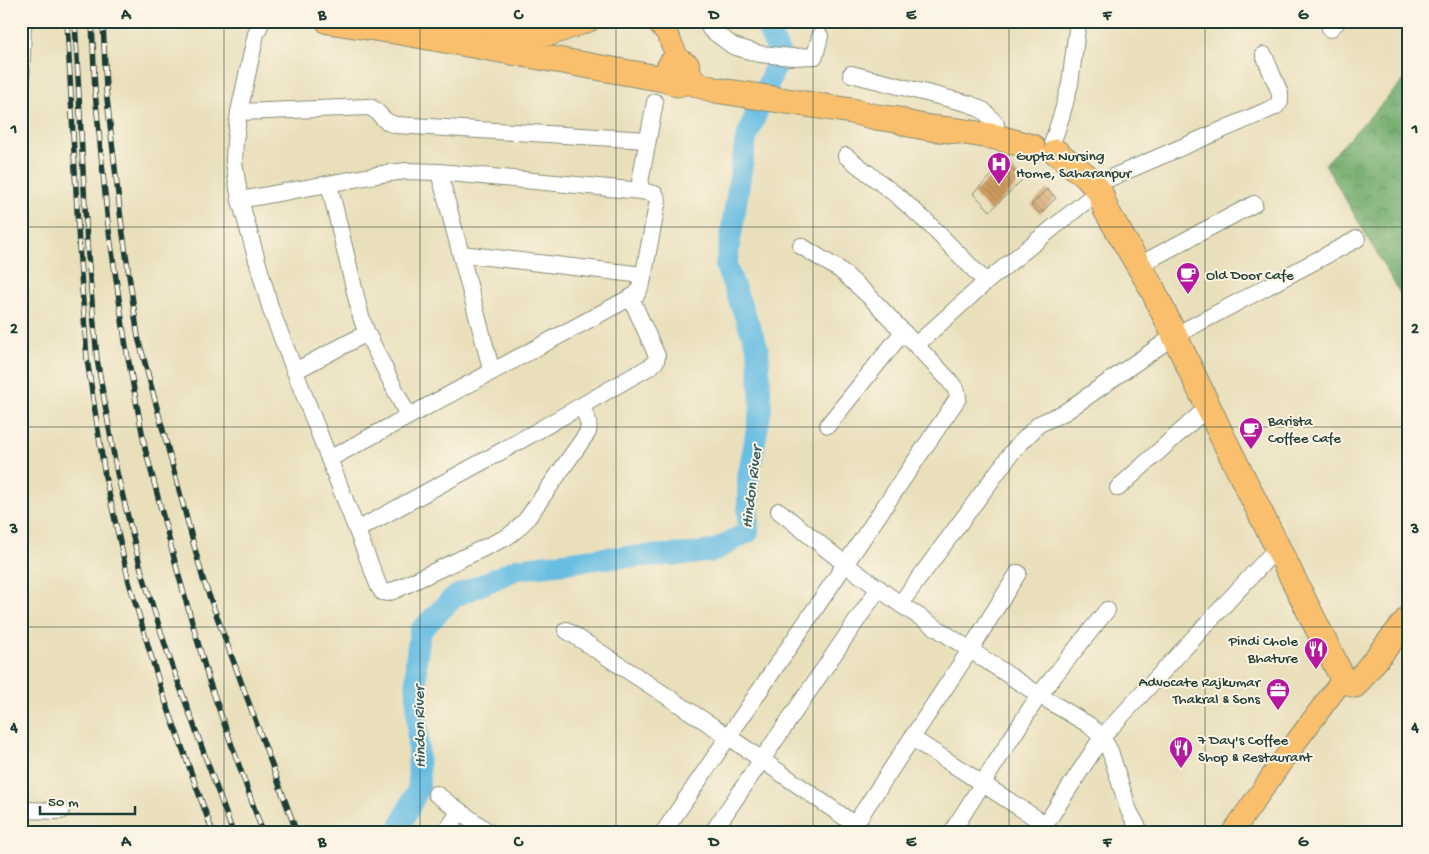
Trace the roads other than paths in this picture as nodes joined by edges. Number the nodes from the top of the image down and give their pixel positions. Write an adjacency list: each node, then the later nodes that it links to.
1 (23, 21): 14 (street)
2 (262, 21): 16 (street)
3 (328, 21): 12 (highway)
4 (427, 21): 9 (main road)
5 (589, 21): 9 (main road)
6 (656, 21): 12 (main road)
7 (710, 21): 10 (street)
8 (1074, 22): 20 (street)
9 (506, 27)
10 (820, 36)
11 (1264, 56): 25 (street)
12 (679, 72): 17 (highway)
13 (851, 74): 18 (street)
14 (21, 86)
15 (655, 102): 19 (street)
16 (239, 112): 19 (street); 26 (street)
17 (898, 120): 18 (highway); 20 (highway)
18 (996, 124): 20 (highway)
19 (647, 140): 24 (street)
20 (1045, 148): 25 (highway)
21 (846, 156): 33 (street)
22 (439, 172): 23 (street); 24 (street); 30 (street)
23 (329, 184): 26 (street); 36 (street)
24 (641, 190): 32 (street)
25 (1097, 197): 31 (highway); 33 (street)
26 (240, 200): 39 (street)
27 (1254, 204): 31 (street)
28 (1357, 239): 37 (street)
29 (801, 246): 35 (street)
30 (461, 254): 32 (street); 40 (street)
31 (1139, 265): 37 (highway)
32 (643, 275): 34 (street)
33 (986, 282): 38 (street)
34 (631, 298): 40 (street); 41 (street)
35 (903, 332): 38 (street); 44 (street)
36 (367, 334): 39 (street); 43 (street)
37 (1174, 336): 42 (highway); 54 (street)
38 (916, 345): 50 (street)
39 (295, 371): 45 (street)
40 (492, 372): 43 (street)
41 (581, 406): 48 (street); 48 (street)
42 (1208, 407): 46 (street); 49 (highway)
43 (408, 416): 45 (street)
44 (828, 425)
45 (329, 459): 48 (street)
46 (1118, 488)
47 (779, 511): 50 (street)
48 (356, 530)
49 (1277, 548): 59 (highway); 62 (street)
50 (845, 564): 52 (street); 61 (street)
51 (1018, 572): 58 (street)
52 (878, 588): 54 (street); 64 (street)
53 (1408, 600): 59 (highway)
54 (900, 604): 58 (street)
55 (1107, 610): 60 (street)
56 (1408, 619): 59 (highway)
57 (566, 630): 61 (street)
58 (970, 650): 60 (street); 63 (street)
59 (1349, 682): 78 (main road); 79 (main road)
60 (1039, 694): 62 (street); 65 (street)
61 (729, 737): 64 (street); 74 (street)
62 (1102, 737): 70 (street); 77 (street)
63 (912, 738): 65 (street); 71 (street)
64 (762, 760): 71 (street); 75 (street)
65 (983, 783): 70 (street); 76 (street)
66 (436, 794): 69 (street)
67 (21, 810): 68 (street)
68 (61, 811)
69 (460, 811): 72 (street); 73 (street)
70 (1042, 828)
71 (857, 830)
72 (445, 833)
73 (490, 833)
74 (663, 833)
75 (712, 833)
76 (951, 833)
77 (1142, 833)
78 (1232, 833)
79 (1250, 833)

